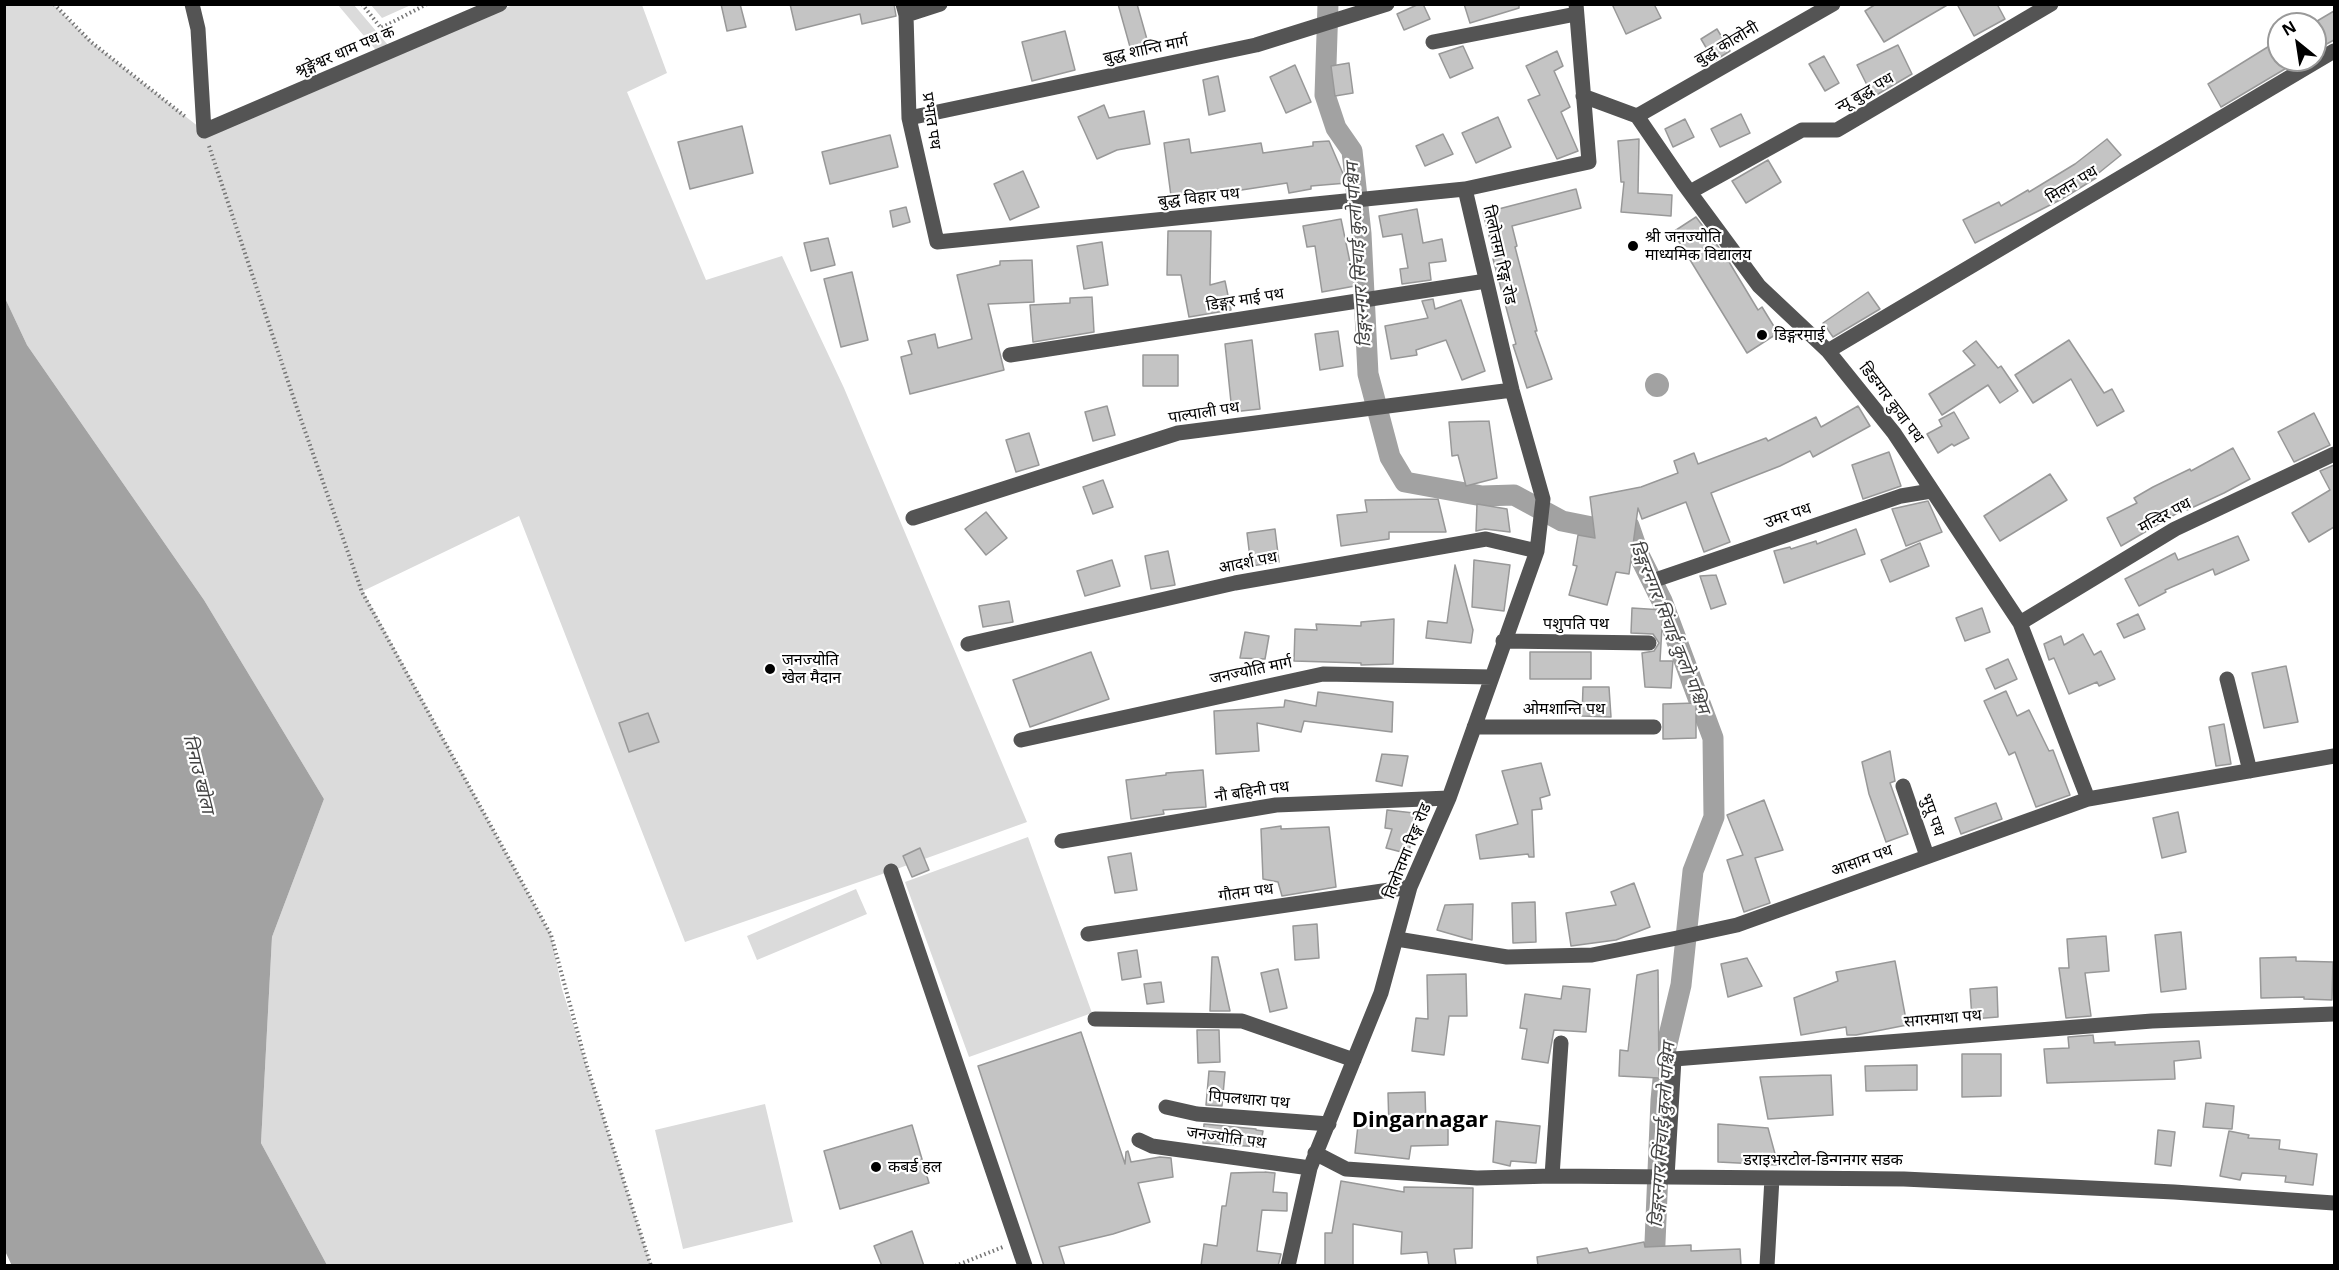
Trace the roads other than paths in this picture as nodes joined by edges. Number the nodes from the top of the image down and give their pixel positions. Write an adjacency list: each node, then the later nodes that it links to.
1 (182, 4): 10 (street)
2 (192, 4): 10 (street)
3 (500, 4): 10 (street, श्रृङ्गेश्वर धाम पथ क)
4 (940, 4): 9 (street)
5 (1387, 4): 15 (street, बुद्ध शान्ति मार्ग)
6 (1833, 4): 14 (street, बुद्ध कोलोनी)
7 (2051, 4): 17 (street, न्यू बुद्ध पथ)
8 (1576, 9): 11 (street); 13 (street, तिलोत्तमा रिङ्ग रोड)
9 (905, 10): 15 (street, प्रभात पथ)
10 (198, 29)
11 (1433, 42)
12 (2334, 51): 20 (street, मिलन पथ)
13 (1583, 96): 14 (street); 16 (street, तिलोत्तमा रिङ्ग रोड)
14 (1638, 116): 17 (street, डिङग्गर कुवा पथ)
15 (909, 118): 18 (street, प्रभात पथ)
16 (1465, 189): 18 (street, बुद्ध विहार पथ); 19 (street, तिलोत्तमा रिङ्ग रोड)
17 (1690, 192): 20 (street, डिङग्गर कुवा पथ)
18 (937, 242)
19 (1486, 281): 21 (street, डिङ्गर माई पथ); 22 (street, तिलोत्तमा रिङ्ग रोड)
20 (1828, 351): 24 (street, डिङग्गर कुवा पथ)
21 (1010, 355)
22 (1512, 390): 25 (street, पाल्पाली पथ); 26 (street, तिलोत्तमा रिङ्ग रोड)
23 (2334, 454): 28 (street, मन्दिर पथ)
24 (1931, 491): 27 (street, उमर पथ); 28 (street, डिङग्गर कुवा पथ)
25 (913, 518)
26 (1536, 551): 29 (street, तिलोत्तमा रिङ्ग रोड); 31 (street, आदर्श पथ)
27 (1658, 579)
28 (2020, 623): 41 (street, डिङग्गर कुवा पथ)
29 (1503, 641): 30 (street, पशुपति पथ); 32 (street, तिलोत्तमा रिङ्ग रोड)
30 (1649, 643)
31 (968, 644)
32 (1492, 677): 34 (street, तिलोत्तमा रिङ्ग रोड); 36 (street, जनज्योति मार्ग)
33 (2227, 679): 38 (street)
34 (1474, 727): 35 (street, ओमशान्ति पथ); 40 (street, तिलोत्तमा रिङ्ग रोड)
35 (1654, 727)
36 (1022, 740)
37 (2334, 756): 38 (street, आसाम पथ)
38 (2250, 771): 41 (street, आसाम पथ)
39 (1903, 786): 43 (street, भुपू पथ)
40 (1449, 798): 42 (street, नौ बहिनी पथ); 45 (street, तिलोत्तमा रिङ्ग रोड)
41 (2088, 799): 43 (street, आसाम पथ)
42 (1062, 841)
43 (1927, 856): 47 (street, आसाम पथ)
44 (891, 871): 61 (street)
45 (1410, 887): 46 (street, गौतम पथ); 47 (street, तिलोत्तमा रिङ्ग रोड)
46 (1088, 934)
47 (1397, 939): 51 (street, तिलोत्तमा रिङ्ग रोड)
48 (2334, 1014): 58 (street, सगरमाथा पथ)
49 (1095, 1019): 51 (street)
50 (1561, 1043): 57 (street)
51 (1354, 1060): 53 (street, तिलोत्तमा रिङ्ग रोड)
52 (1166, 1107): 53 (street, पिपलधारा पथ)
53 (1329, 1124): 55 (street, तिलोत्तमा रिङ्ग रोड)
54 (1139, 1140): 56 (street, जनज्योति पथ)
55 (1315, 1153): 56 (street, तिलोत्तमा रिङ्ग रोड); 57 (street, डराइभरटोल-डिन्गनगर सडक)
56 (1310, 1168): 62 (street, तिलोत्तमा रिङ्ग रोड)
57 (1552, 1176): 58 (street, डराइभरटोल-डिन्गनगर सडक)
58 (1660, 1177): 59 (street, डराइभरटोल-डिन्गनगर सडक)
59 (1772, 1178): 60 (street, डराइभरटोल-डिन्गनगर सडक); 63 (street)
60 (2334, 1203)
61 (1025, 1266)
62 (1288, 1266)
63 (1767, 1266)

